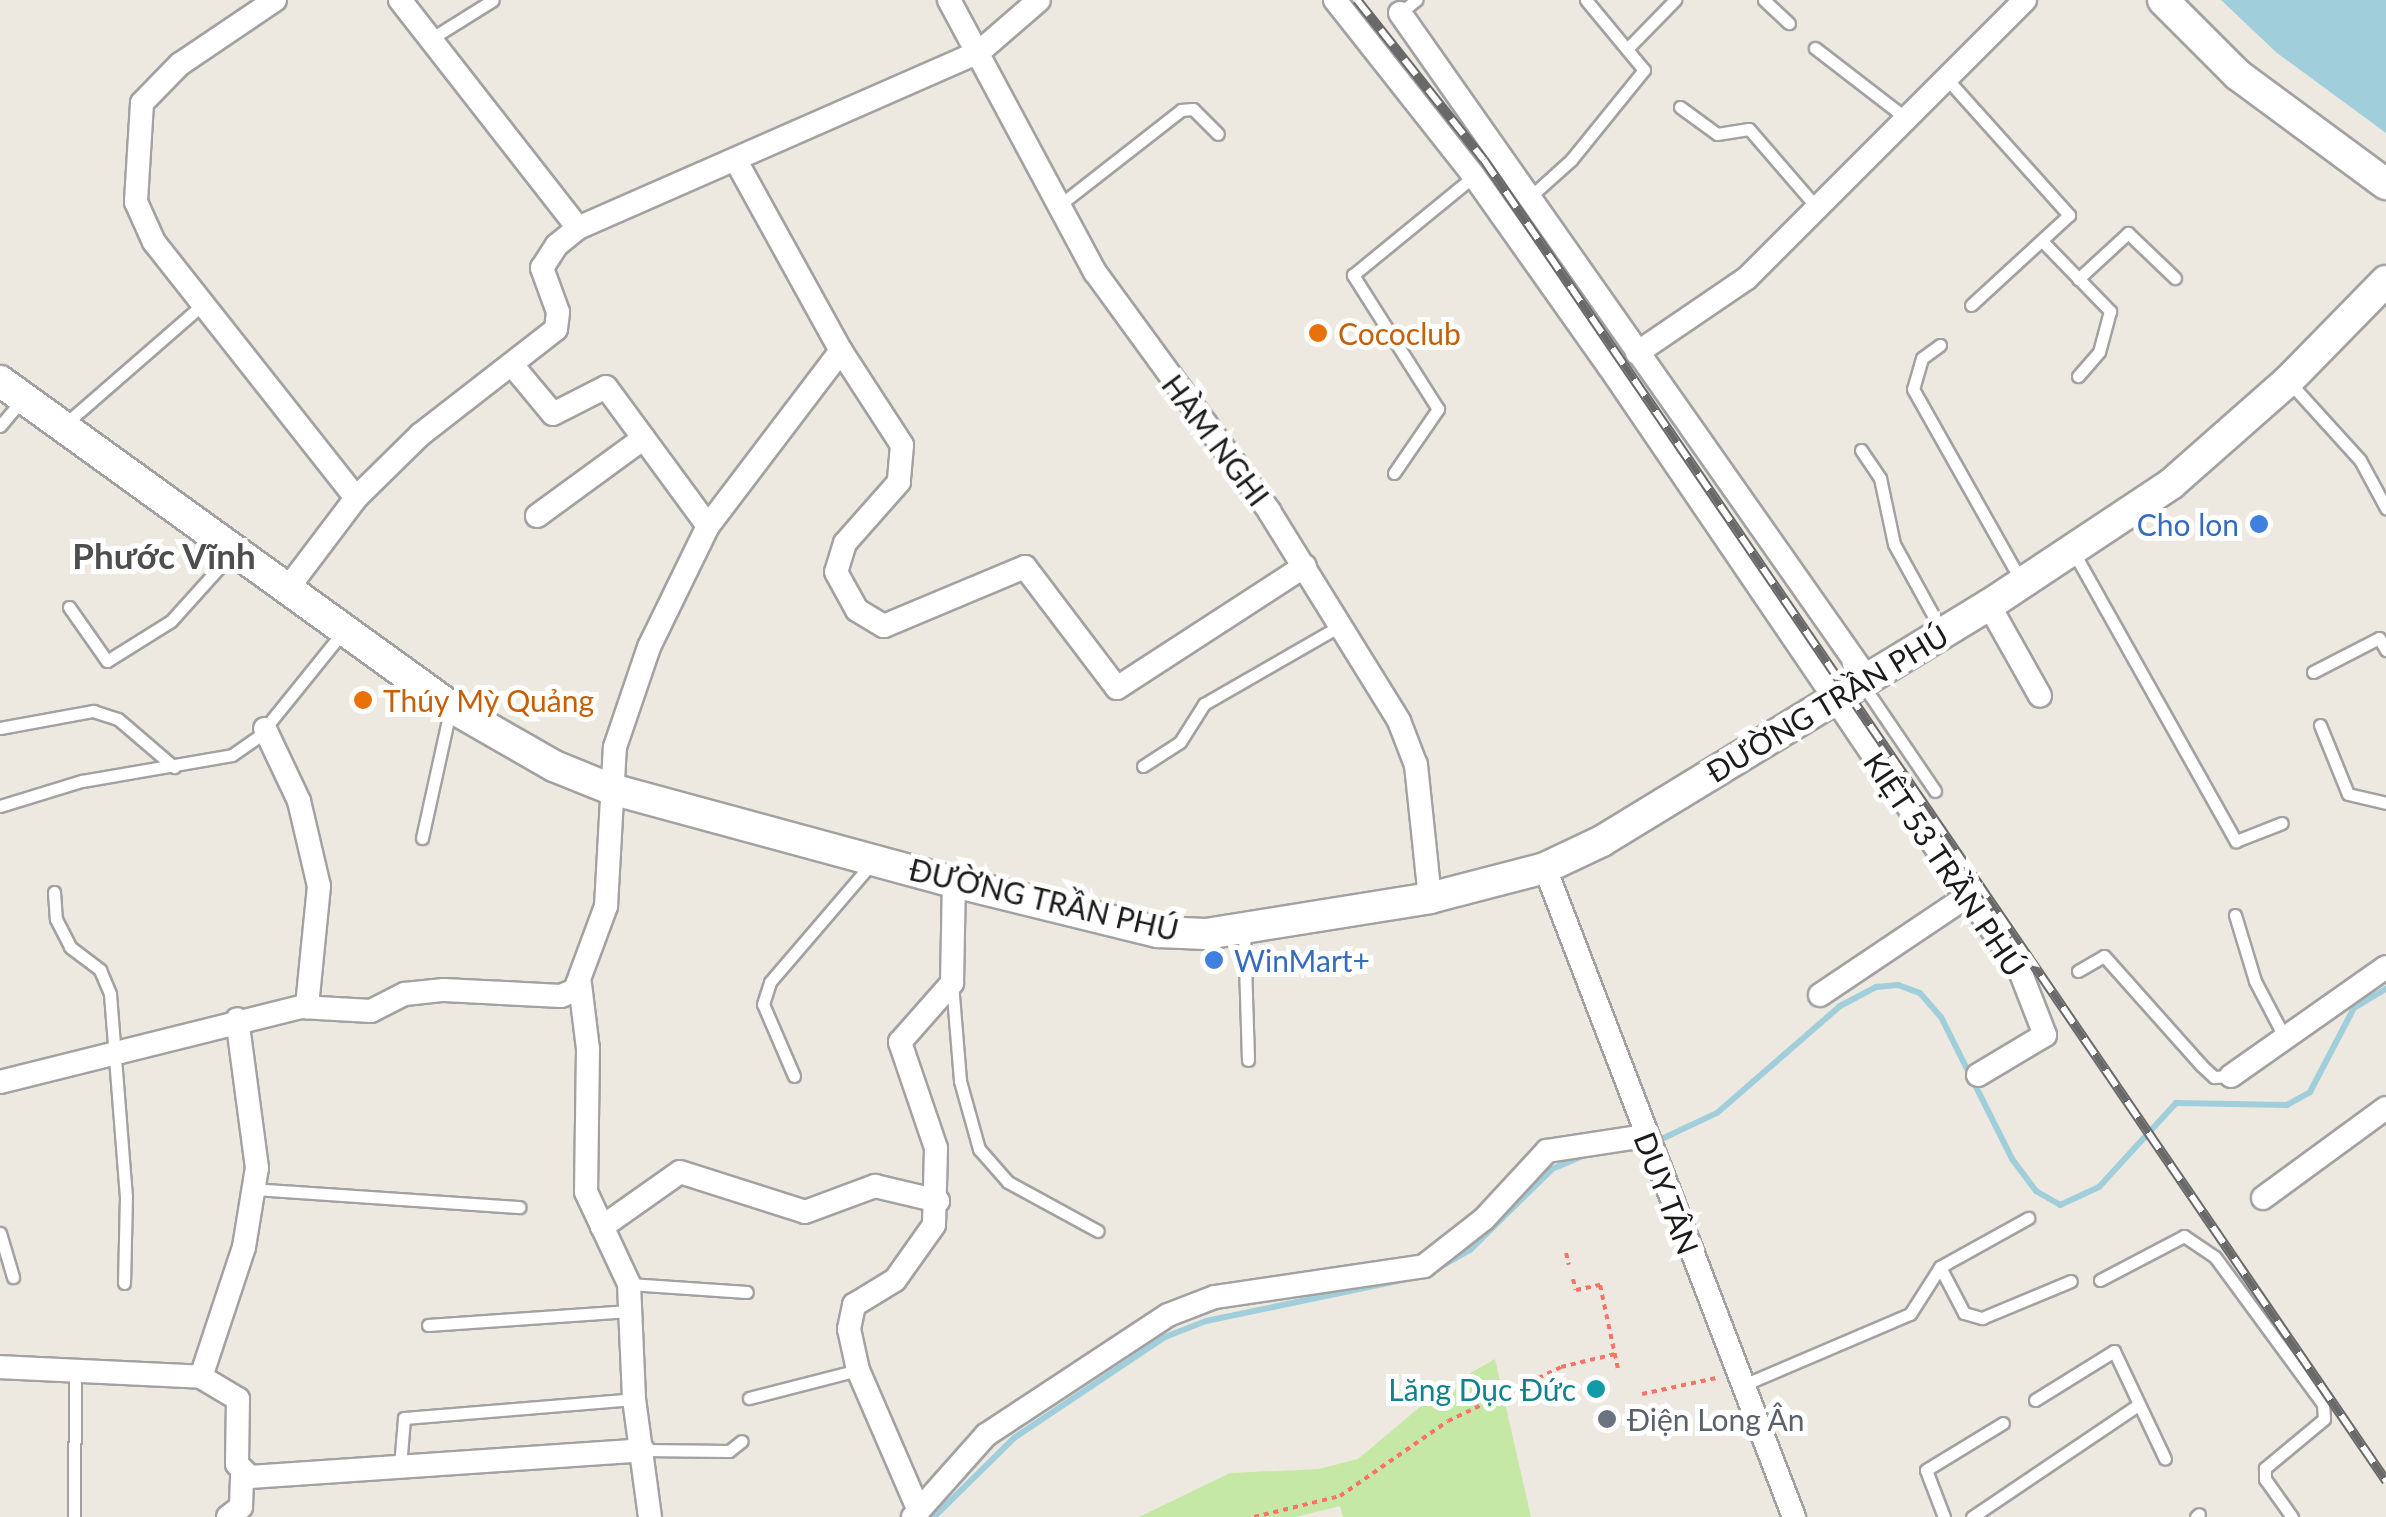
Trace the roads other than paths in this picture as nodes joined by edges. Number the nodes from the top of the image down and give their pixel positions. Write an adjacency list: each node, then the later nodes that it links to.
1 (275, 0): 34 (street)
2 (400, 0): 14 (street)
3 (493, 0): 14 (lane)
4 (948, 0): 17 (street, HÀM NGHI)
5 (1039, 0): 17 (street)
6 (1335, 0): 23 (street, KIỆT 53 TRẦN PHÚ)
7 (1586, 0): 16 (lane)
8 (1674, 0): 16 (lane)
9 (1764, 0): 13 (lane)
10 (2025, 0): 18 (street)
11 (2163, 0): 24 (street)
12 (1408, 6): 25 (street)
13 (1789, 23)
14 (430, 40): 28 (street)
15 (1816, 48): 20 (lane)
16 (1627, 49): 25 (lane)
17 (979, 52): 22 (street); 26 (street, HÀM NGHI)
18 (1946, 78): 20 (street); 29 (lane)
19 (1680, 107): 27 (lane)
20 (1906, 118): 27 (street)
21 (1218, 134): 26 (lane)
22 (735, 159): 28 (street); 36 (street)
23 (1474, 176): 46 (lane); 65 (street, KIỆT 53 TRẦN PHÚ)
24 (2386, 184)
25 (1531, 196): 37 (street)
26 (1056, 207): 53 (street, HÀM NGHI)
27 (1819, 210): 37 (street)
28 (578, 228): 38 (street)
29 (2042, 241): 31 (lane); 33 (lane)
30 (2176, 278): 31 (lane)
31 (2078, 279): 39 (lane)
32 (2386, 281): 40 (street, ĐƯỜNG TRẦN PHÚ)
33 (1972, 305)
34 (202, 306): 43 (lane); 47 (street)
35 (1940, 344): 54 (lane)
36 (842, 351): 50 (street); 53 (street)
37 (1638, 353): 63 (street)
38 (512, 366): 44 (street); 47 (street)
39 (2078, 376)
40 (2288, 381): 48 (lane); 52 (street, ĐƯỜNG TRẦN PHÚ)
41 (12, 389): 42 (lane); 43 (street, ĐƯỜNG TRẦN PHÚ)
42 (0, 426)
43 (64, 426): 51 (street, ĐƯỜNG TRẦN PHÚ)
44 (644, 438): 49 (street); 50 (street)
45 (1861, 450): 60 (lane)
46 (1394, 473)
47 (356, 498): 55 (street)
48 (2386, 508)
49 (536, 516)
50 (708, 526): 72 (street)
51 (235, 550): 55 (street, ĐƯỜNG TRẦN PHÚ); 57 (lane)
52 (2073, 551): 54 (street, ĐƯỜNG TRẦN PHÚ); 76 (lane)
53 (1305, 566): 58 (street, HÀM NGHI)
54 (2022, 584): 56 (street, ĐƯỜNG TRẦN PHÚ)
55 (288, 588): 59 (street, ĐƯỜNG TRẦN PHÚ)
56 (1989, 605): 60 (street, ĐƯỜNG TRẦN PHÚ); 64 (street)
57 (69, 608)
58 (1343, 624): 70 (lane); 83 (street, HÀM NGHI)
59 (345, 630): 66 (street, ĐƯỜNG TRẦN PHÚ); 69 (lane)
60 (1943, 632): 63 (street, ĐƯỜNG TRẦN PHÚ)
61 (2386, 650): 62 (lane)
62 (2313, 672)
63 (1864, 680): 65 (street, ĐƯỜNG TRẦN PHÚ); 73 (lane)
64 (2040, 696)
65 (1832, 698): 79 (street, ĐƯỜNG TRẦN PHÚ); 82 (street, KIỆT 53 TRẦN PHÚ)
66 (451, 707): 72 (street, ĐƯỜNG TRẦN PHÚ); 77 (lane)
67 (2320, 725): 74 (lane)
68 (0, 728): 71 (lane)
69 (266, 730): 71 (lane); 91 (street)
70 (1143, 766)
71 (174, 767): 75 (lane)
72 (611, 789): 78 (street, ĐƯỜNG TRẦN PHÚ); 89 (street)
73 (1935, 792)
74 (2386, 803)
75 (0, 806)
76 (2282, 823)
77 (422, 838)
78 (875, 860): 80 (street, ĐƯỜNG TRẦN PHÚ); 97 (lane)
79 (1544, 868): 83 (street, ĐƯỜNG TRẦN PHÚ); 101 (street, DUY TÂN)
80 (954, 882): 85 (street, ĐƯỜNG TRẦN PHÚ); 88 (street)
81 (54, 892): 94 (lane)
82 (1969, 894): 90 (street); 96 (street, KIỆT 53 TRẦN PHÚ)
83 (1430, 898): 85 (street, ĐƯỜNG TRẦN PHÚ)
84 (2235, 915): 93 (lane)
85 (1244, 932): 95 (lane)
86 (2386, 966): 93 (street)
87 (2078, 970): 98 (lane)
88 (952, 983): 104 (street); 108 (lane)
89 (580, 984): 91 (street); 107 (street)
90 (1820, 995)
91 (307, 1008): 92 (street)
92 (238, 1019): 94 (street); 102 (street)
93 (2286, 1040): 98 (street)
94 (114, 1052): 99 (street); 114 (lane)
95 (1248, 1060)
96 (1978, 1075)
97 (794, 1076)
98 (2231, 1076)
99 (0, 1082)
100 (2386, 1108): 103 (street)
101 (1647, 1142): 123 (street, DUY TÂN); 134 (street)
102 (253, 1189): 105 (lane); 122 (street)
103 (2263, 1198)
104 (938, 1200): 107 (street); 120 (street)
105 (519, 1207)
106 (2028, 1218): 110 (lane)
107 (602, 1227): 115 (street)
108 (1098, 1231)
109 (0, 1233): 111 (lane)
110 (1940, 1267): 113 (lane); 123 (lane)
111 (13, 1277)
112 (2100, 1280): 141 (lane)
113 (2070, 1281)
114 (124, 1283)
115 (629, 1284): 116 (lane); 117 (street)
116 (746, 1292)
117 (630, 1311): 118 (lane); 125 (street)
118 (428, 1325)
119 (0, 1367): 121 (street)
120 (858, 1370): 124 (lane); 134 (street)
121 (75, 1372): 122 (street); 135 (lane)
122 (201, 1378): 133 (street)
123 (1738, 1380): 138 (street, DUY TÂN)
124 (749, 1398)
125 (634, 1399): 130 (street); 132 (lane)
126 (2035, 1400): 127 (lane)
127 (2138, 1405): 131 (lane); 140 (lane)
128 (2003, 1423): 139 (lane)
129 (742, 1441): 130 (lane)
130 (643, 1450): 132 (street); 137 (street)
131 (2165, 1459)
132 (400, 1466): 133 (street)
133 (242, 1474): 136 (street)
134 (916, 1514)
135 (74, 1517)
136 (228, 1517)
137 (650, 1517)
138 (1794, 1517)
139 (1944, 1517)
140 (1972, 1517)
141 (2292, 1517)

